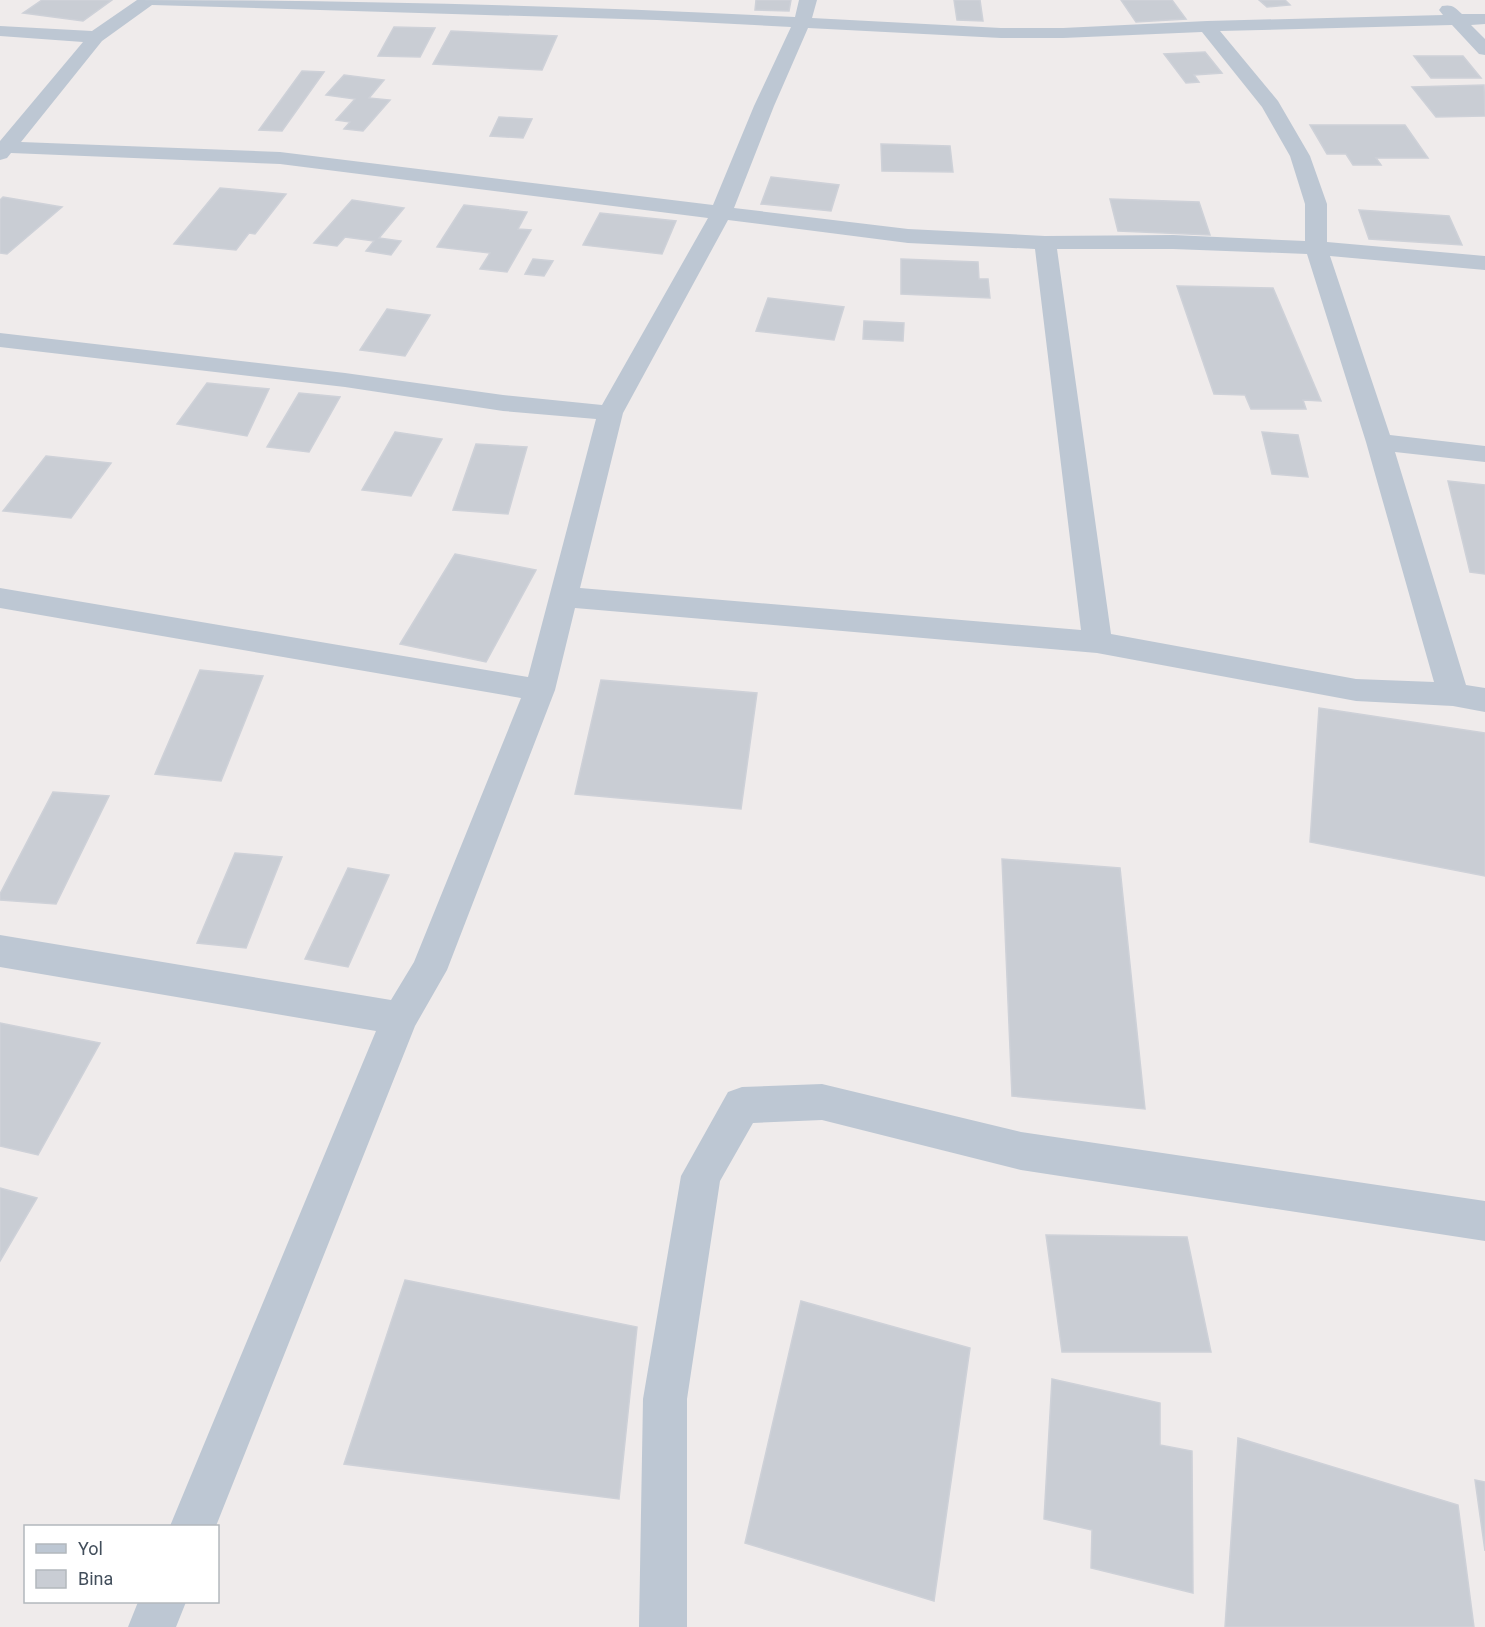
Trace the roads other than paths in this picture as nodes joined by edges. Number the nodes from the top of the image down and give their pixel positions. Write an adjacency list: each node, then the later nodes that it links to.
1 (149, 0): 4 (street); 10 (street)
2 (808, 0): 7 (street)
3 (1439, 0): 6 (street)
4 (379, 4): 7 (street)
5 (1485, 19): 6 (street)
6 (1458, 20): 8 (street); 11 (street)
7 (802, 22): 8 (street); 13 (street)
8 (1207, 26): 15 (street)
9 (0, 31): 10 (street)
10 (96, 37): 12 (street)
11 (1485, 50)
12 (4, 151): 13 (street)
13 (721, 213): 14 (street); 18 (street)
14 (1045, 243): 15 (street); 23 (street)
15 (1316, 248): 16 (street); 19 (street)
16 (1485, 262)
17 (0, 340): 18 (street)
18 (610, 413): 21 (street)
19 (1379, 442): 20 (street); 25 (street)
20 (1485, 454)
21 (564, 597): 23 (street); 24 (street)
22 (0, 598): 24 (street)
23 (1097, 642): 25 (street)
24 (540, 690): 28 (street)
25 (1453, 694): 26 (street)
26 (1485, 700)
27 (0, 951): 28 (street)
28 (400, 1018): 30 (street)
29 (1485, 1221): 33 (street)
30 (194, 1525)
31 (162, 1603): 32 (street)
32 (152, 1627)
33 (663, 1627)

